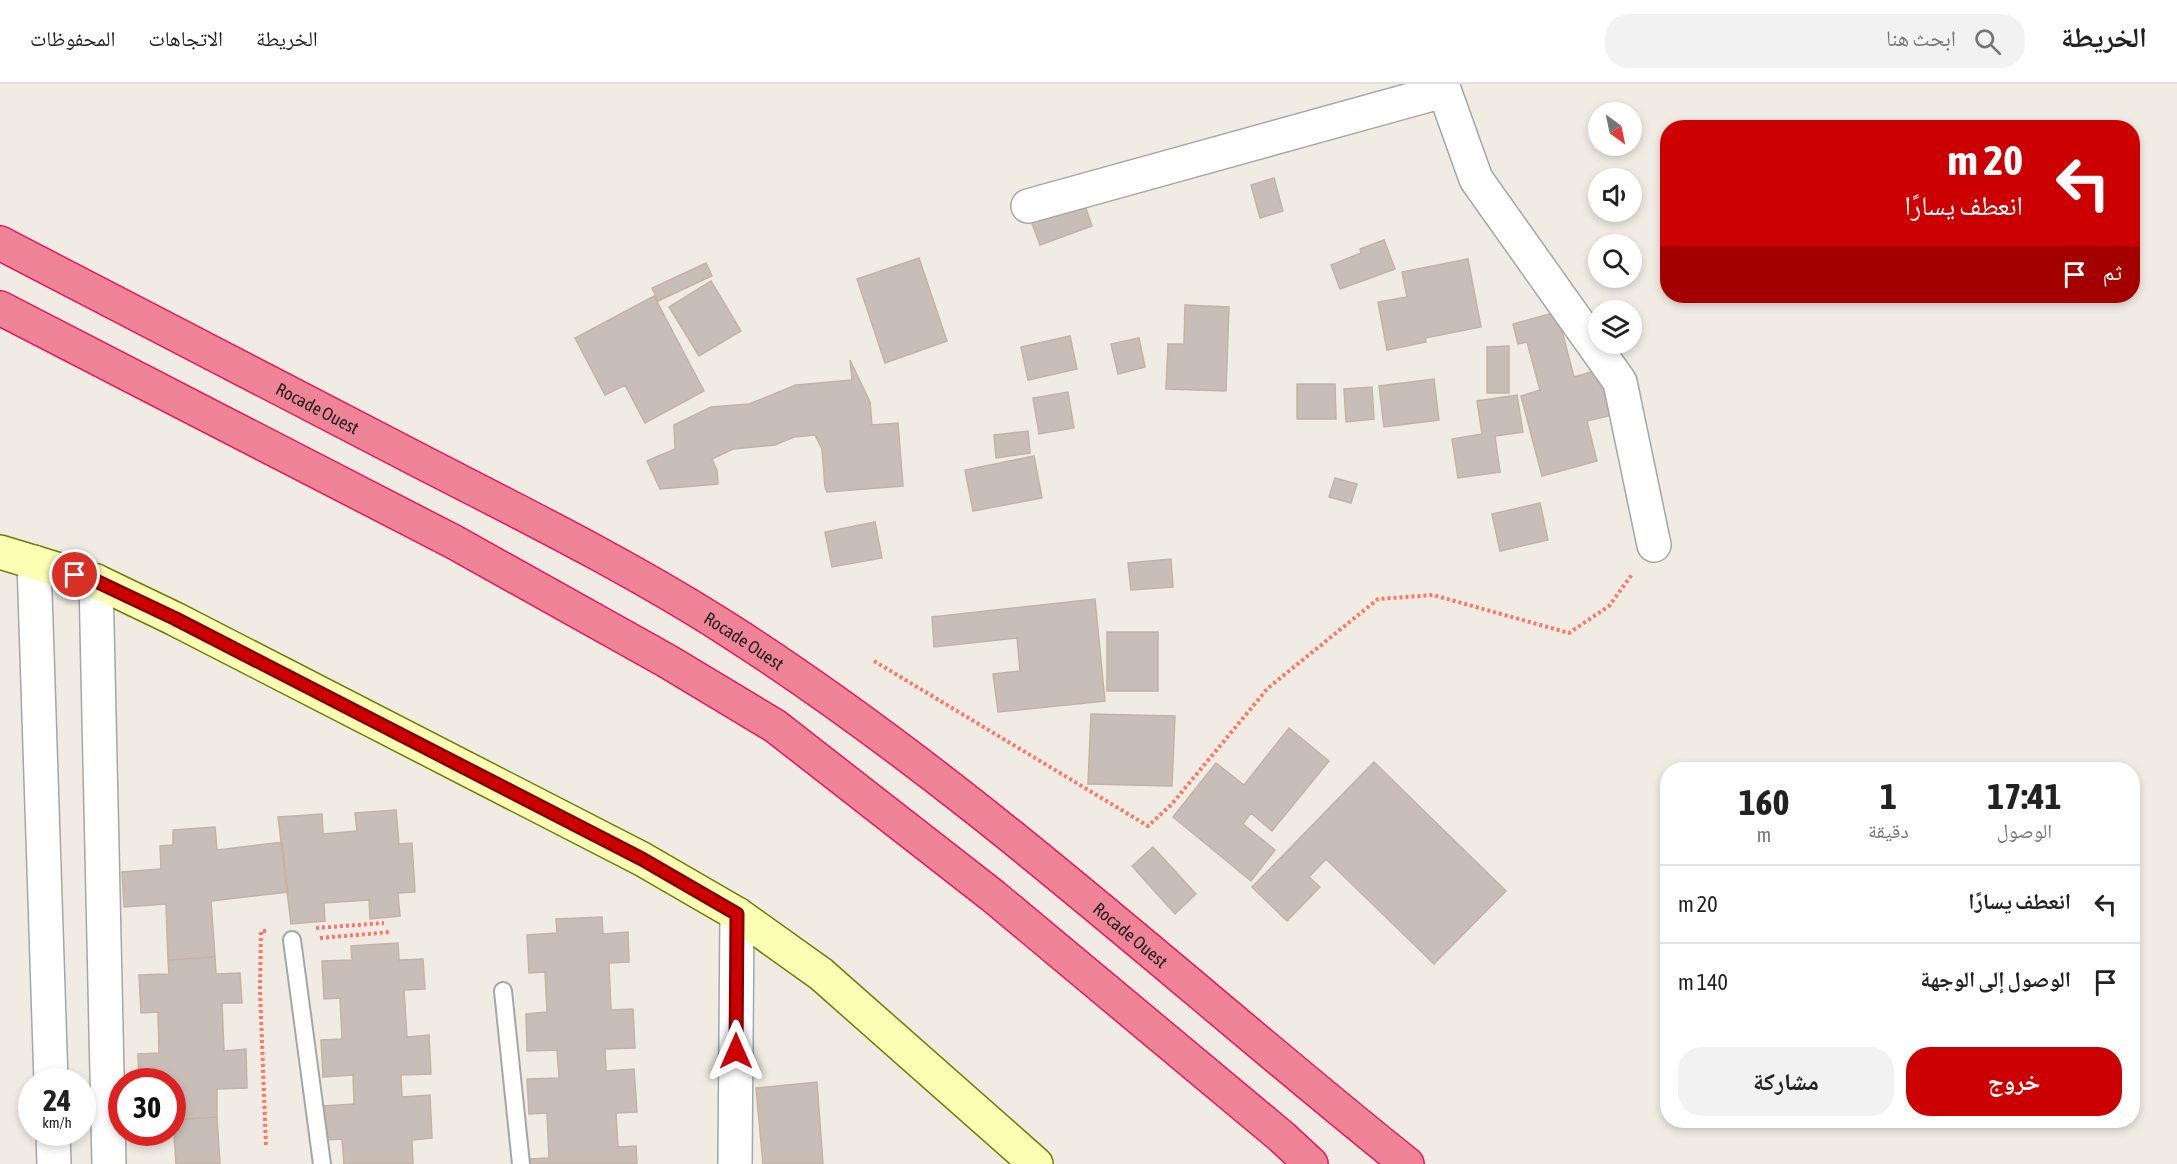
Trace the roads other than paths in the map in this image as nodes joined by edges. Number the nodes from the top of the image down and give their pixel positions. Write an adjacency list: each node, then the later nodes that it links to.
1 (1443, 87): 2 (street); 5 (street)
2 (1028, 206)
3 (0, 243): 21 (highway, Rocade Ouest)
4 (0, 308): 20 (highway)
5 (1654, 545)
6 (0, 552): 7 (street)
7 (34, 562): 8 (street); 12 (street)
8 (96, 581): 9 (street); 15 (street)
9 (737, 914): 18 (street); 19 (street)
10 (292, 940): 16 (lane)
11 (503, 991): 17 (lane)
12 (51, 1068)
13 (53, 1146): 14 (street)
14 (54, 1164)
15 (109, 1164)
16 (322, 1164)
17 (521, 1164)
18 (735, 1164)
19 (1036, 1164)
20 (1311, 1164)
21 (1407, 1164)

